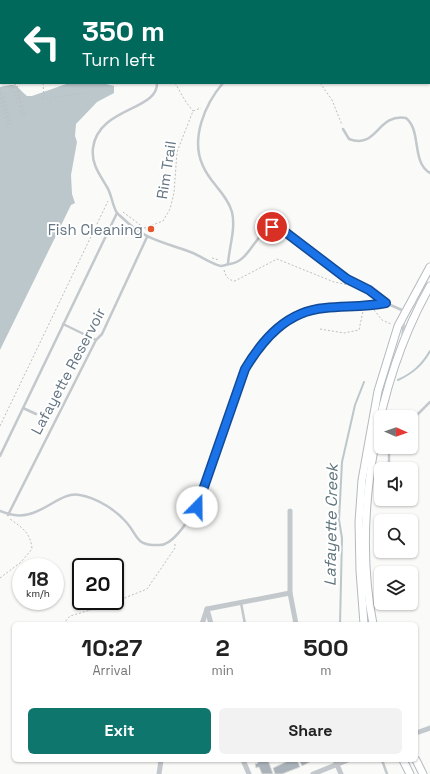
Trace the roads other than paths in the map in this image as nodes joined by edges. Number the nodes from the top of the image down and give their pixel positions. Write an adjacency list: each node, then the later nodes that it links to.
1 (157, 84): 5 (lane)
2 (222, 84): 7 (lane)
3 (343, 129): 4 (lane)
4 (430, 174)
5 (117, 213): 6 (lane); 12 (lane)
6 (147, 238): 7 (lane); 13 (lane, Lafayette Reservoir)
7 (228, 264): 10 (lane)
8 (430, 267): 11 (main road)
9 (428, 289): 11 (lane); 14 (main road)
10 (386, 303): 11 (lane); 22 (lane)
11 (405, 311): 14 (lane); 30 (main road)
12 (63, 324): 13 (lane); 16 (lane)
13 (96, 340): 22 (lane, Lafayette Reservoir)
14 (402, 346): 31 (main road)
15 (430, 402): 18 (lane)
16 (23, 408): 17 (lane); 19 (lane)
17 (36, 414)
18 (418, 414)
19 (0, 456)
20 (0, 511): 22 (lane)
21 (290, 511): 23 (street)
22 (7, 515)
23 (290, 592): 24 (street); 29 (street)
24 (241, 602): 25 (street); 28 (lane)
25 (207, 609): 26 (street); 27 (street)
26 (203, 622)
27 (210, 622)
28 (245, 622)
29 (296, 622)
30 (364, 622)
31 (373, 622)
32 (430, 728): 33 (street)
33 (418, 732)
34 (161, 762): 40 (street)
35 (244, 762): 41 (street)
36 (336, 762): 42 (street); 43 (street)
37 (383, 762): 44 (lane)
38 (404, 762): 45 (main road)
39 (417, 762): 46 (main road)
40 (159, 774)
41 (248, 774)
42 (313, 774)
43 (341, 774)
44 (387, 774)
45 (410, 774)
46 (423, 774)

